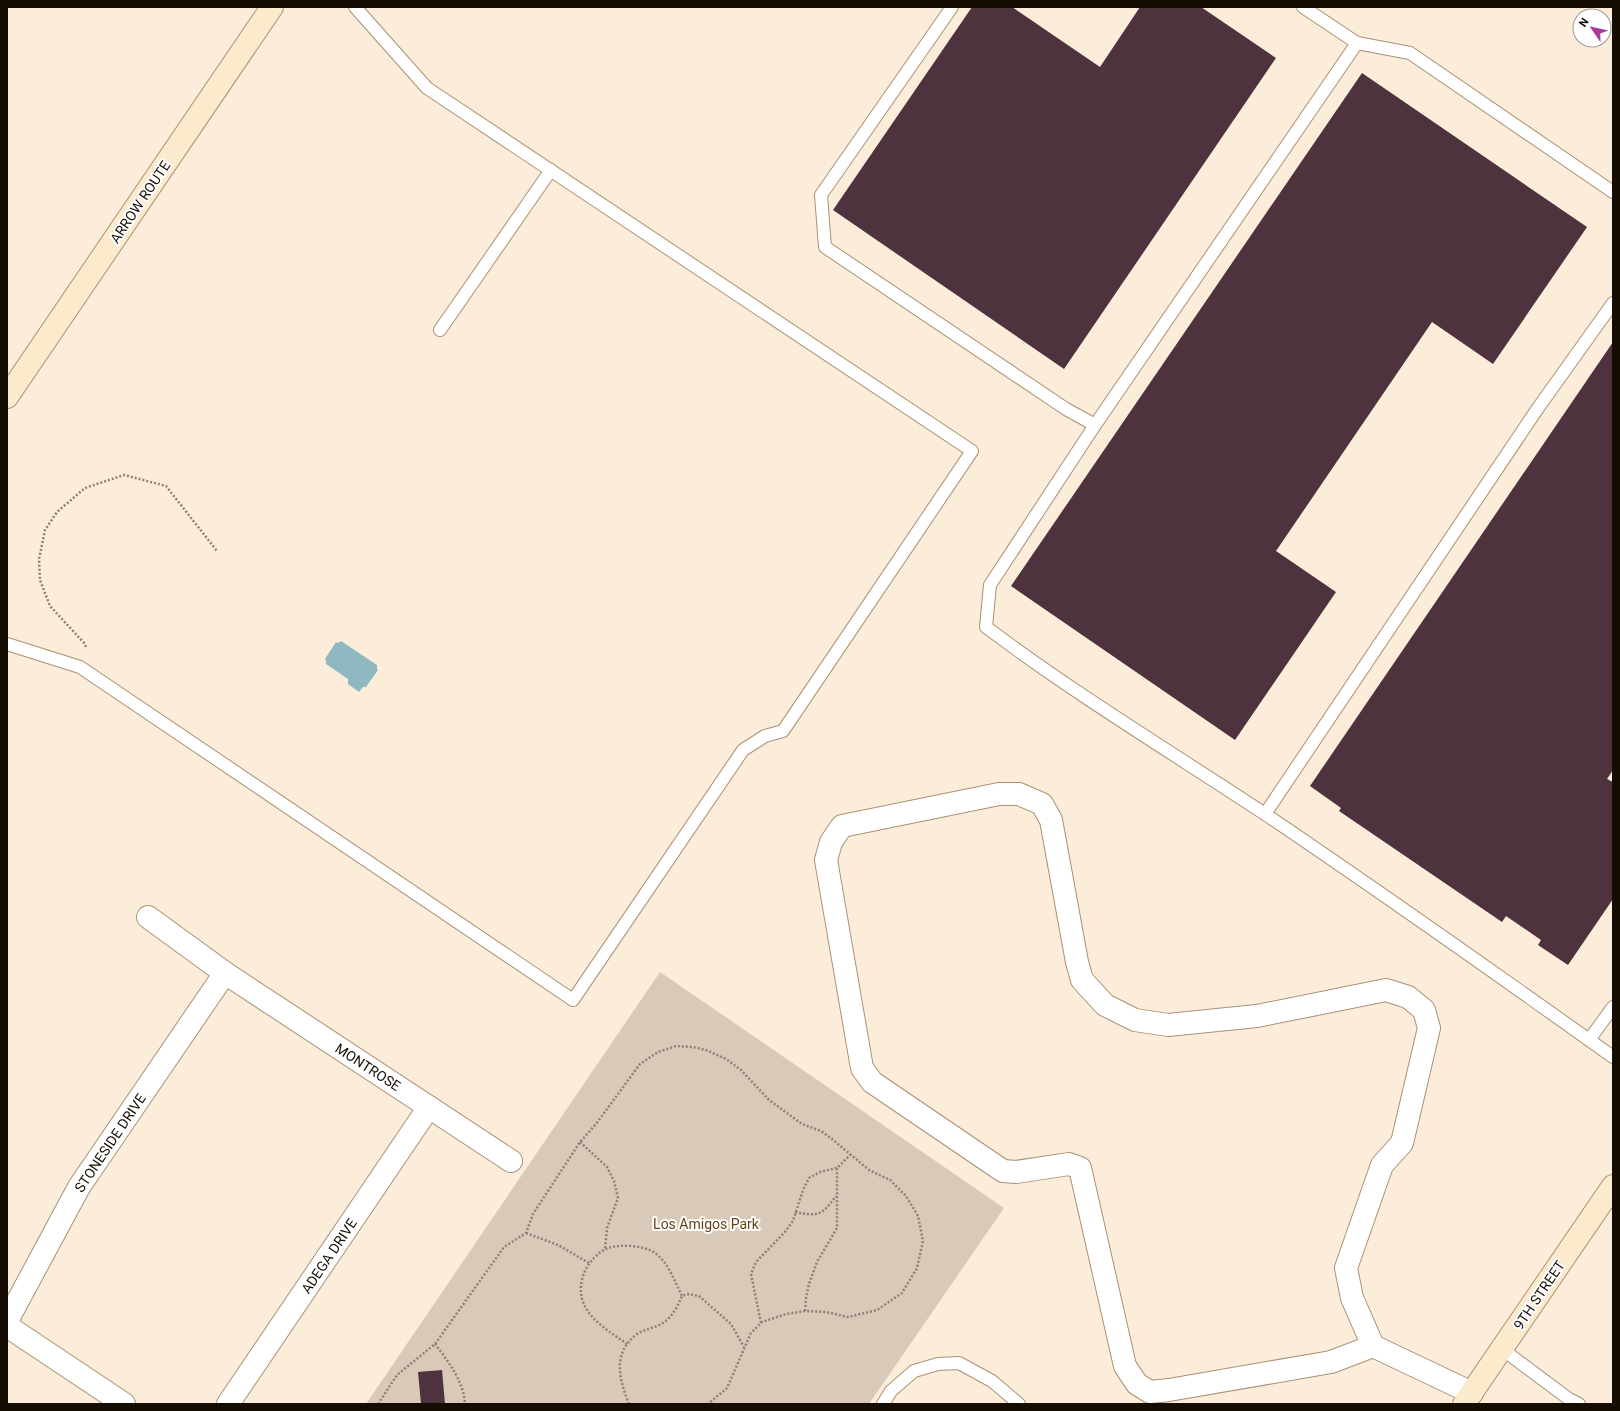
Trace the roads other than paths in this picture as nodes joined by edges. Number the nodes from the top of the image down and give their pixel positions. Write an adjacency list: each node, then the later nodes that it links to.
1 (272, 7): 10 (main road, ARROW ROUTE)
2 (355, 7): 6 (lane)
3 (952, 7): 11 (lane)
4 (1303, 7): 5 (lane)
5 (1357, 43): 7 (lane); 11 (lane)
6 (551, 170): 9 (lane); 12 (lane)
7 (1613, 192)
8 (1613, 304): 13 (lane)
9 (440, 330)
10 (7, 397)
11 (1095, 425): 13 (lane)
12 (7, 644)
13 (1265, 814): 17 (lane)
14 (148, 917): 15 (street, MONTROSE)
15 (225, 973): 19 (street, MONTROSE); 22 (street, STONESIDE DRIVE)
16 (1613, 1007): 17 (lane)
17 (1589, 1040): 18 (lane)
18 (1613, 1057)
19 (429, 1107): 20 (street, MONTROSE); 29 (street, ADEGA DRIVE)
20 (511, 1161)
21 (1613, 1186): 25 (main road, 9TH STREET)
22 (7, 1321)
23 (7, 1326): 28 (street)
24 (1373, 1346): 24 (street); 26 (street)
25 (1502, 1349): 26 (main road, 9TH STREET); 27 (lane)
26 (1468, 1398)
27 (1571, 1402)
28 (124, 1404)
29 (228, 1404)
30 (882, 1404): 31 (lane)
31 (1019, 1404)

